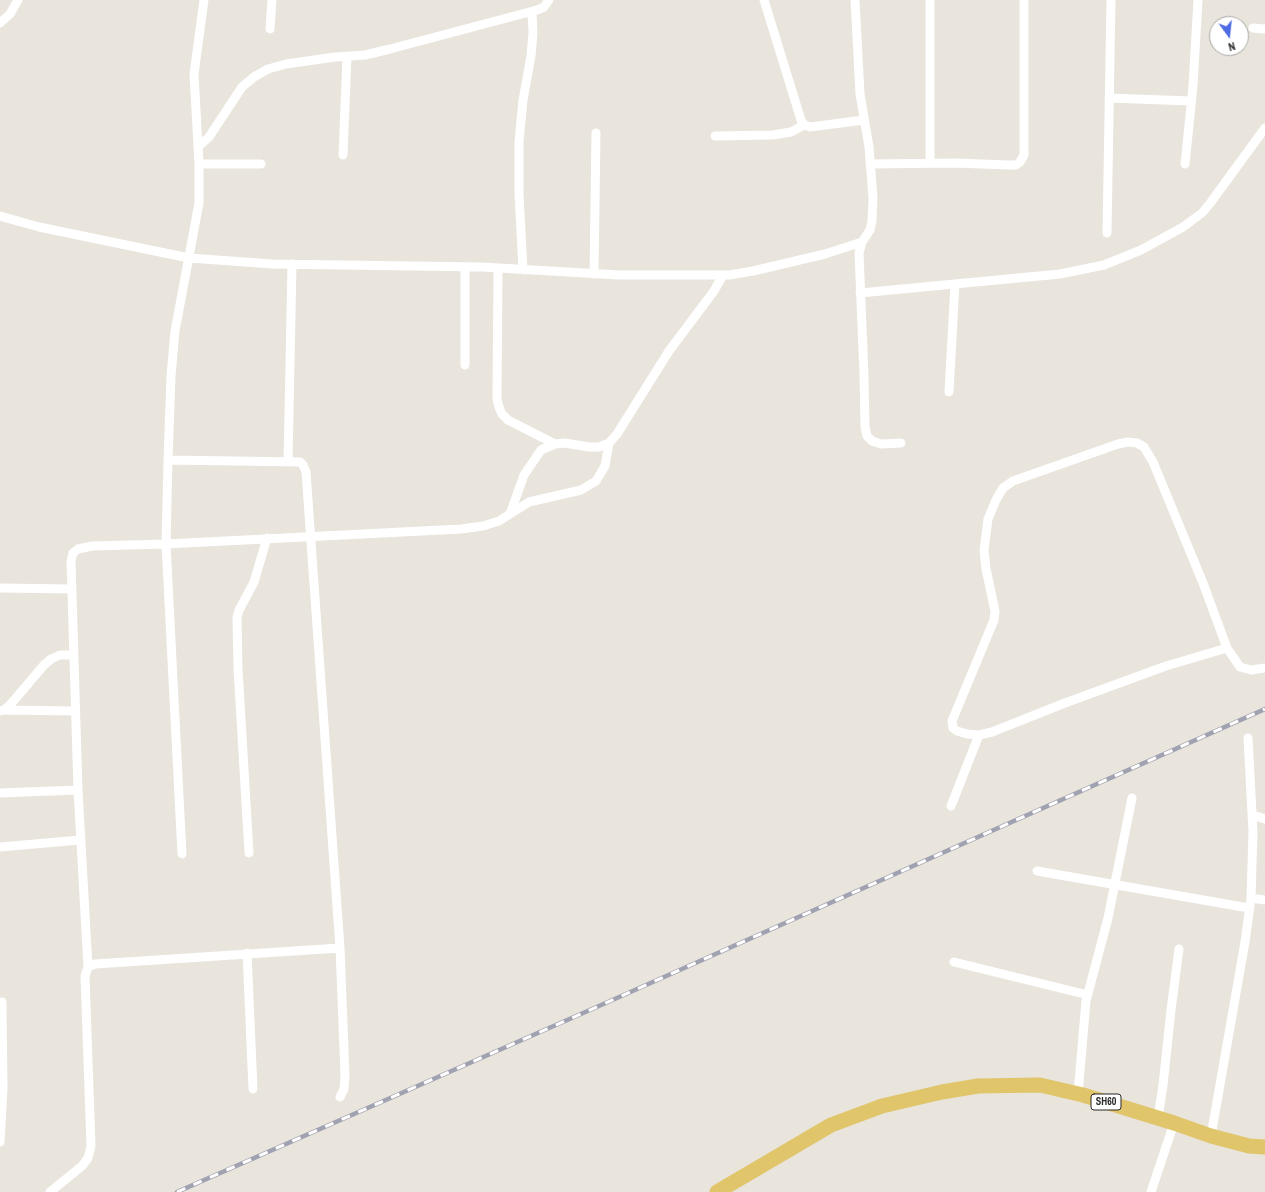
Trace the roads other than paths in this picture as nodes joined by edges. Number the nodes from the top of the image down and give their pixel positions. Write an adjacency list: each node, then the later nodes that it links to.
1 (18, 0): 12 (street)
2 (204, 0): 24 (street)
3 (272, 0): 13 (street)
4 (549, 0): 11 (street)
5 (764, 0): 20 (street)
6 (855, 0): 19 (street)
7 (930, 0): 26 (street)
8 (1024, 0): 26 (street)
9 (1111, 0): 17 (street)
10 (1198, 0): 18 (street)
11 (532, 12): 16 (street); 38 (street)
12 (0, 23)
13 (270, 28)
14 (1253, 28): 15 (street)
15 (1265, 29)
16 (347, 56): 24 (street); 25 (street)
17 (1110, 98): 18 (street); 32 (street)
18 (1191, 101): 30 (street)
19 (864, 120): 20 (street); 29 (street)
20 (804, 125): 23 (street)
21 (1265, 128): 41 (street)
22 (596, 133): 39 (street)
23 (715, 136)
24 (198, 147): 27 (street)
25 (343, 155)
26 (930, 163): 29 (street)
27 (199, 164): 28 (street); 34 (street)
28 (261, 164)
29 (870, 164): 33 (street)
30 (1185, 164)
31 (0, 216): 34 (street)
32 (1107, 233)
33 (862, 242): 40 (street); 42 (street)
34 (189, 258): 35 (street); 48 (street)
35 (292, 264): 36 (street); 49 (street)
36 (465, 267): 37 (street); 43 (street)
37 (498, 269): 38 (street); 47 (street)
38 (523, 270): 39 (street)
39 (594, 274): 40 (street)
40 (723, 275): 45 (street)
41 (955, 284): 42 (street); 44 (street)
42 (860, 292): 46 (street)
43 (464, 365)
44 (949, 392)
45 (609, 443): 47 (street); 50 (street)
46 (901, 443)
47 (555, 444): 50 (street)
48 (168, 460): 49 (street); 53 (street)
49 (288, 462): 51 (street)
50 (510, 514): 51 (street)
51 (311, 536): 52 (street); 78 (street)
52 (267, 538): 53 (street); 71 (street)
53 (166, 544): 55 (street); 72 (street)
54 (0, 588): 55 (street)
55 (72, 589): 57 (street)
56 (1227, 648): 58 (street); 61 (street); 61 (street)
57 (74, 656): 59 (street); 60 (street)
58 (1265, 668)
59 (2, 710): 60 (street)
60 (75, 711): 63 (street)
61 (979, 735): 66 (street)
62 (1248, 738): 67 (street)
63 (78, 790): 64 (street); 69 (street)
64 (0, 793)
65 (1132, 798): 74 (street)
66 (951, 806)
67 (1252, 815): 68 (street); 75 (street)
68 (1265, 819)
69 (80, 840): 70 (street); 82 (street)
70 (0, 847)
71 (249, 853)
72 (182, 854)
73 (1037, 871): 74 (street)
74 (1114, 885): 77 (street); 83 (street)
75 (1251, 898): 76 (street); 77 (street)
76 (1265, 900)
77 (1250, 908): 90 (street)
78 (340, 948): 80 (street); 87 (street)
79 (1179, 949): 88 (street)
80 (247, 953): 82 (street); 85 (street)
81 (954, 962): 83 (street)
82 (88, 967): 94 (street)
83 (1088, 994): 86 (street)
84 (2, 1002): 91 (street)
85 (253, 1089)
86 (1078, 1094): 88 (main road, SH60); 93 (main road, SH60)
87 (340, 1097)
88 (1158, 1118): 89 (main road, SH60)
89 (1174, 1123): 90 (main road, SH60); 95 (street)
90 (1211, 1136): 92 (main road, SH60)
91 (0, 1142)
92 (1265, 1147)
93 (727, 1190)
94 (50, 1192)
95 (1151, 1192)

